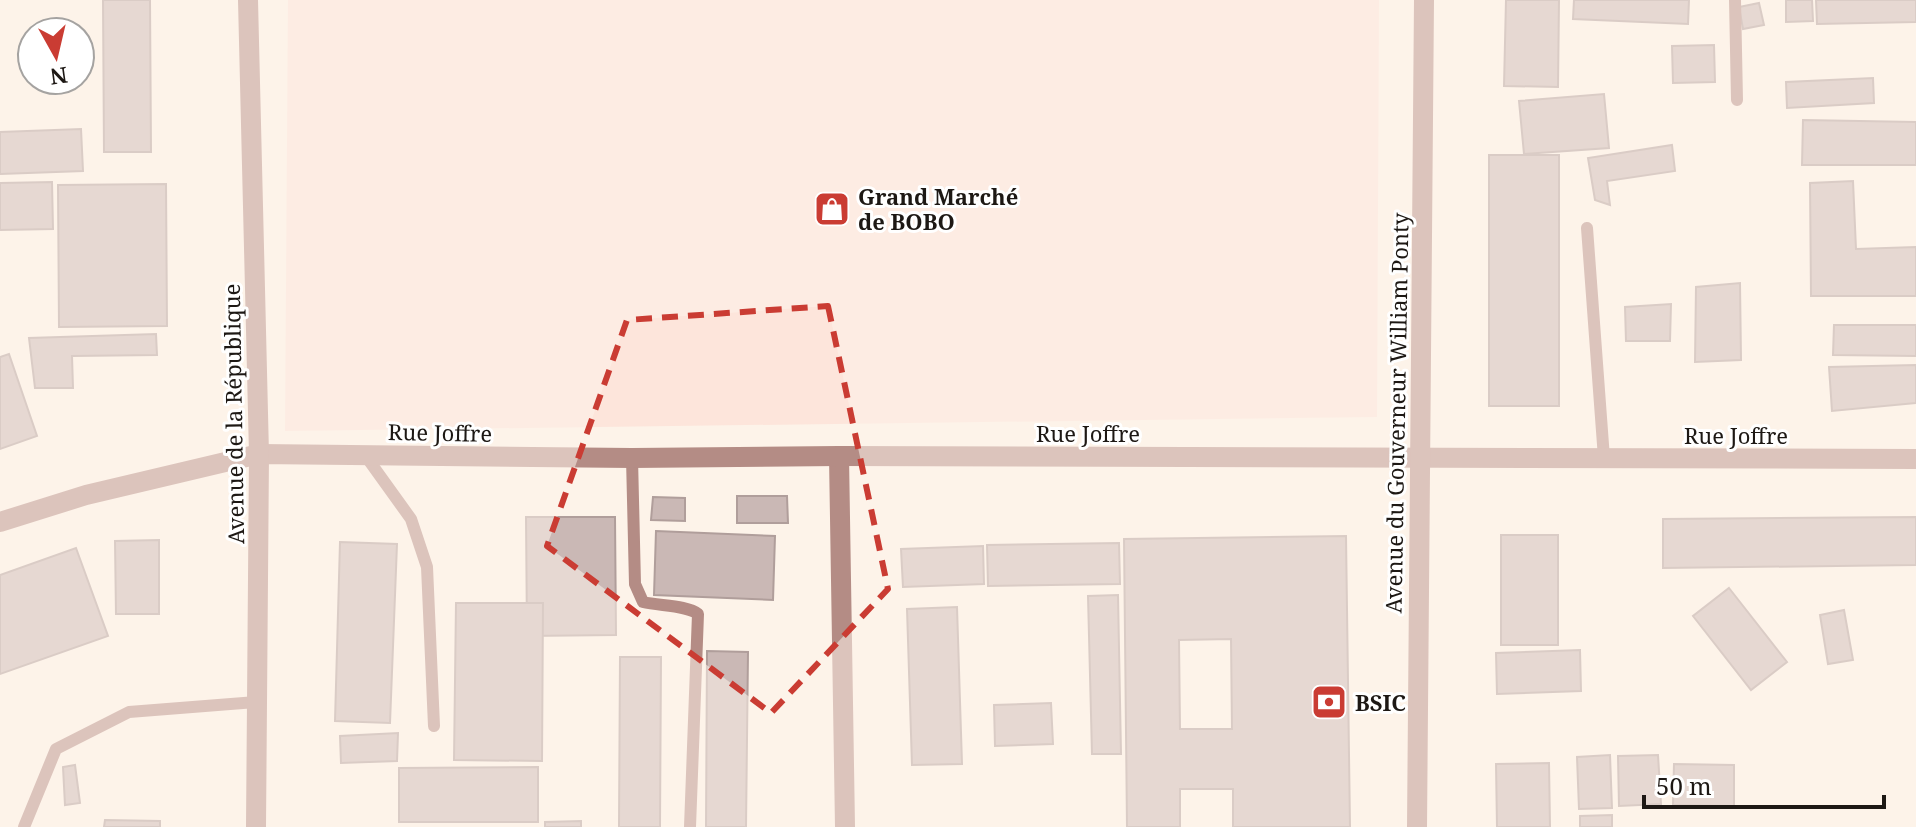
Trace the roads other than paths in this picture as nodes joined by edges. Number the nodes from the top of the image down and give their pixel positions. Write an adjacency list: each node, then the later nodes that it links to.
1 (248, 0): 6 (street, Avenue de la République)
2 (1424, 0): 10 (street, Avenue du Gouverneur William Ponty)
3 (1735, 0): 4 (lane)
4 (1737, 100)
5 (1587, 228): 11 (lane)
6 (259, 454): 7 (street, Rue Joffre); 13 (street, Rue Joffre); 14 (street, Avenue de la République)
7 (365, 455): 9 (street, Rue Joffre); 15 (lane)
8 (839, 456): 9 (street, Rue Joffre); 10 (street, Rue Joffre); 19 (street)
9 (632, 458): 18 (lane)
10 (1419, 458): 11 (street, Rue Joffre); 20 (street, Avenue du Gouverneur William Ponty)
11 (1604, 458): 12 (street, Rue Joffre)
12 (1916, 459)
13 (0, 522)
14 (257, 702): 16 (lane); 17 (street, Avenue de la République)
15 (434, 726)
16 (24, 827)
17 (256, 827)
18 (690, 827)
19 (845, 827)
20 (1417, 827)

